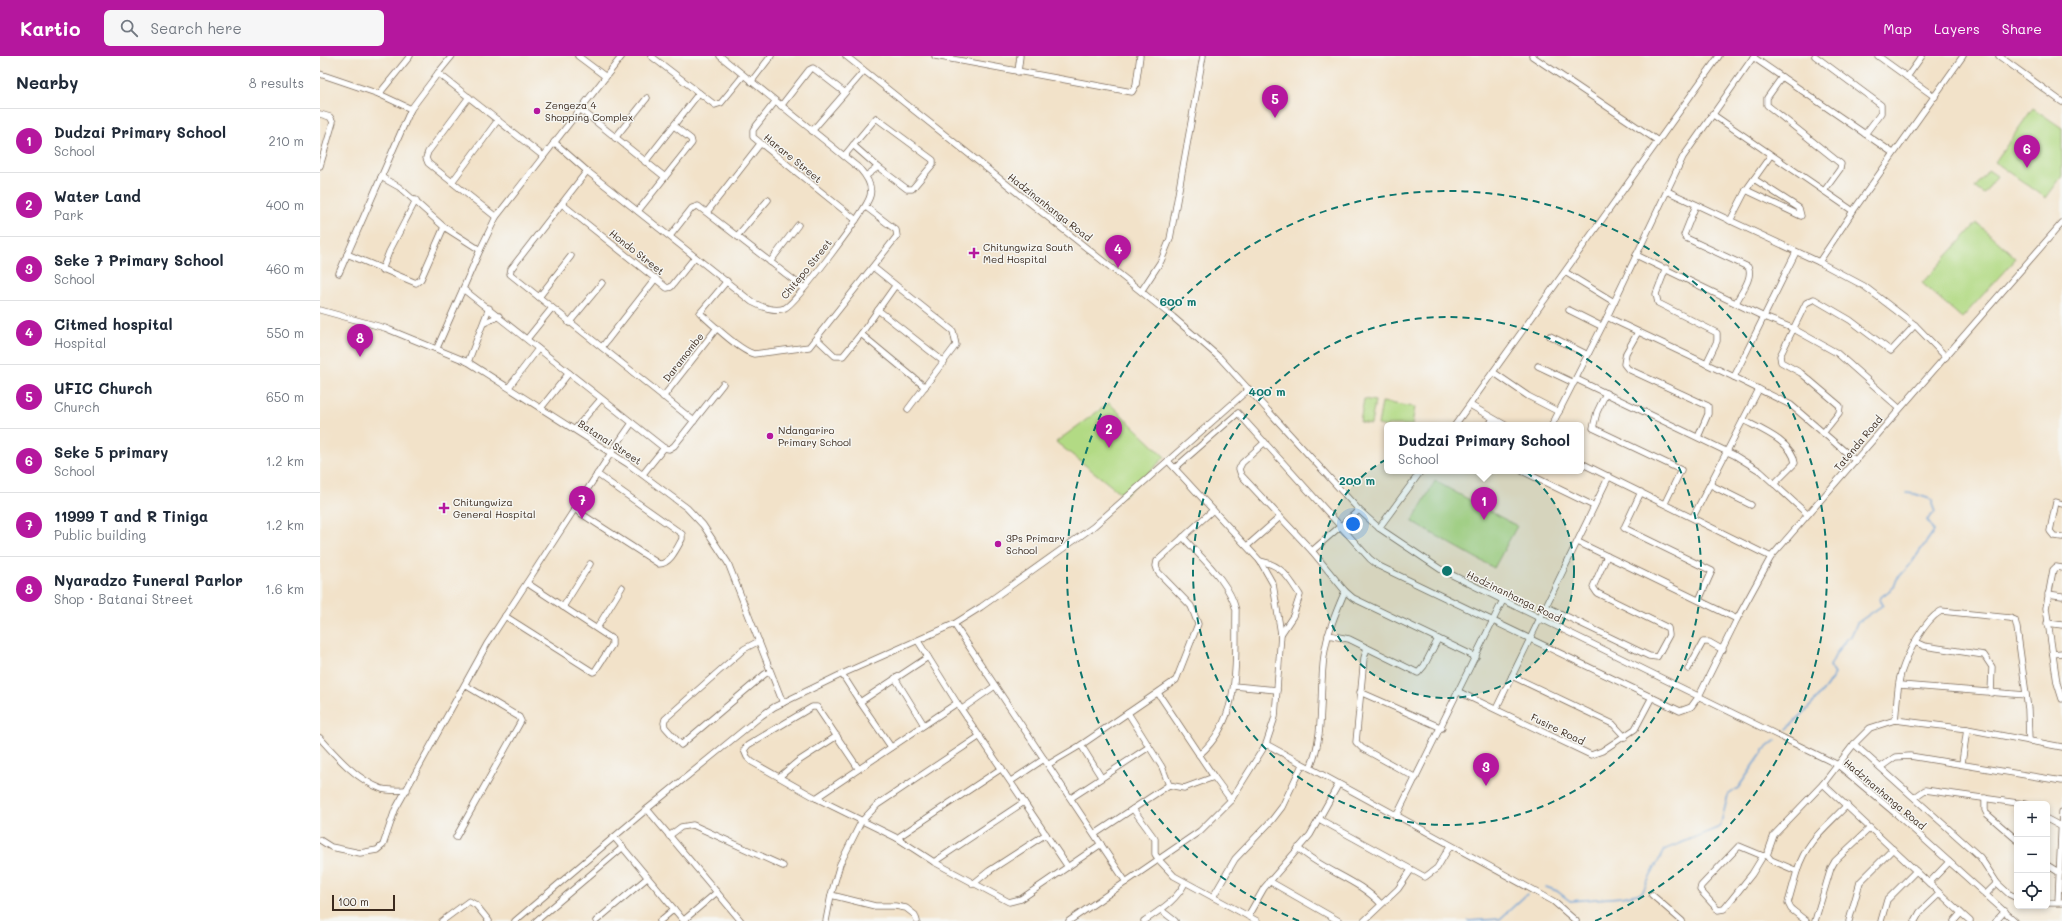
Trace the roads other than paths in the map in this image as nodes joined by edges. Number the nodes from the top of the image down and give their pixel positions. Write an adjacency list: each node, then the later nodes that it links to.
1 (410, 56): 32 (street)
2 (452, 56): 23 (street)
3 (578, 56): 26 (street)
4 (622, 56): 26 (street)
5 (651, 56): 31 (street)
6 (720, 56): 25 (street)
7 (771, 56): 29 (street)
8 (846, 56): 21 (street, Hadzinanhanga Road)
9 (936, 56): 22 (street)
10 (1020, 56): 22 (street)
11 (1140, 56): 22 (street)
12 (1203, 56): 103 (street)
13 (1532, 56): 48 (street)
14 (1720, 56): 48 (street)
15 (1754, 56): 27 (street); 42 (street)
16 (1815, 56): 46 (street)
17 (1878, 56): 28 (street)
18 (1922, 56): 28 (street)
19 (1963, 56): 34 (street)
20 (1999, 56): 37 (street)
21 (864, 71): 30 (street); 103 (street, Hadzinanhanga Road)
22 (1018, 72)
23 (438, 73): 33 (street); 39 (street)
24 (320, 74): 32 (street)
25 (743, 76): 29 (street); 31 (street)
26 (606, 77): 40 (street)
27 (1782, 77): 46 (street); 67 (street)
28 (1907, 77): 34 (street)
29 (751, 82): 36 (street)
30 (844, 92): 38 (street); 45 (street)
31 (699, 93): 44 (street)
32 (379, 94): 39 (street)
33 (469, 97): 43 (street); 64 (street)
34 (1935, 97): 52 (street)
35 (647, 98): 47 (street)
36 (775, 102): 38 (street); 50 (street, Harare Street)
37 (2062, 102)
38 (781, 106): 45 (street)
39 (411, 109): 61 (street)
40 (580, 109): 47 (street); 49 (street)
41 (320, 114): 57 (street)
42 (1712, 114): 53 (street); 65 (street)
43 (498, 120): 54 (street); 64 (street)
44 (674, 126): 56 (street); 62 (street)
45 (812, 131): 55 (street)
46 (1865, 134): 52 (street)
47 (615, 138): 56 (street)
48 (1658, 141): 95 (street)
49 (554, 142): 54 (street); 59 (street, Chitepo Street)
50 (760, 144): 75 (street); 77 (street, Harare Street)
51 (853, 145): 55 (street); 58 (street); 58 (street)
52 (1893, 153): 74 (street)
53 (1771, 155): 63 (street); 67 (street)
54 (543, 156): 76 (street)
55 (844, 156): 60 (street)
56 (645, 162): 62 (street)
57 (320, 166)
58 (878, 167): 60 (street)
59 (587, 171): 70 (street); 73 (street, Chitepo Street)
60 (866, 176): 72 (street, Chitepo Street)
61 (381, 177): 68 (street); 86 (street)
62 (665, 177): 73 (street)
63 (1754, 179): 66 (street); 66 (street)
64 (452, 182): 76 (street)
65 (1667, 190): 71 (street); 87 (street)
66 (1746, 190): 78 (street)
67 (1824, 191): 74 (street)
68 (416, 200): 81 (street); 94 (street)
69 (768, 200): 83 (street)
70 (562, 204): 97 (street, Hondo Street); 104 (street)
71 (1696, 205): 78 (street); 106 (street)
72 (866, 207): 77 (street, Chitepo Street); 92 (street)
73 (638, 211): 82 (street, Chitepo Street)
74 (1853, 211): 91 (street)
75 (707, 212): 82 (street); 83 (street)
76 (496, 217): 84 (street)
77 (856, 220): 102 (street, Chitepo Street)
78 (1730, 221): 85 (street)
79 (2062, 223): 130 (street, Tatenda Road)
80 (798, 225): 90 (street)
81 (444, 227): 84 (street); 94 (street)
82 (670, 236): 89 (street, Chitepo Street)
83 (737, 236): 90 (street)
84 (480, 250): 101 (street)
85 (1796, 252): 91 (street); 113 (street)
86 (347, 254): 94 (street); 96 (street)
87 (1636, 255): 93 (street); 105 (street)
88 (571, 256): 104 (street)
89 (695, 256): 97 (street, Hondo Street); 98 (street, Chitepo Street)
90 (770, 262): 102 (street)
91 (1819, 262): 117 (street)
92 (873, 267): 100 (street); 125 (street)
93 (1666, 268): 106 (street); 133 (street)
94 (382, 270)
95 (1565, 272): 105 (street); 135 (street)
96 (339, 273)
97 (656, 278): 126 (street)
98 (727, 281): 102 (street, Chitepo Street); 119 (street)
99 (602, 283): 116 (street)
100 (895, 286): 110 (street); 132 (street)
101 (463, 288): 107 (street); 127 (street)
102 (804, 288)
103 (1142, 290): 142 (street, Hadzinanhanga Road)
104 (539, 297): 108 (street)
105 (1614, 302): 114 (street)
106 (1736, 303): 113 (street)
107 (490, 308): 112 (street); 115 (street)
108 (552, 308): 116 (street); 124 (street)
109 (320, 310): 127 (street, Batanai Street)
110 (878, 310): 122 (street); 132 (street)
111 (1569, 310): 118 (street)
112 (499, 316): 115 (street); 124 (street)
113 (1764, 317): 120 (street); 137 (street)
114 (1607, 318): 118 (street); 121 (street)
115 (484, 323): 131 (street)
116 (569, 323): 126 (street)
117 (1915, 325): 120 (street); 130 (street)
118 (1601, 326): 129 (street)
119 (717, 328): 125 (street); 145 (street, Daramombe)
120 (1792, 328): 149 (street); 161 (street)
121 (1638, 332): 133 (street); 162 (street)
122 (861, 334): 125 (street); 141 (street)
123 (1550, 336): 129 (street)
124 (527, 339): 128 (street)
125 (817, 339)
126 (602, 347): 145 (street)
127 (437, 348): 131 (street, Batanai Street)
128 (538, 349): 136 (street); 140 (street)
129 (1588, 355): 138 (street)
130 (1946, 357): 149 (street, Tatenda Road)
131 (468, 362): 140 (street, Batanai Street)
132 (944, 362): 141 (street)
133 (1706, 364): 137 (street)
134 (1538, 366): 138 (street)
135 (1493, 372): 147 (street); 151 (street)
136 (569, 373): 146 (street); 148 (street)
137 (1734, 376): 143 (street)
138 (1575, 381): 144 (street); 151 (street)
139 (723, 384): 154 (street)
140 (509, 387): 148 (street, Batanai Street)
141 (925, 387): 150 (street)
142 (1249, 389): 167 (street); 185 (street, Hadzinanhanga Road)
143 (1759, 389): 153 (street); 161 (street)
144 (1606, 392): 162 (street); 179 (street)
145 (663, 397): 154 (street)
146 (601, 399): 159 (street); 160 (street)
147 (1470, 405): 152 (street); 155 (street)
148 (541, 408): 160 (street, Batanai Street)
149 (1899, 408): 168 (street, Tatenda Road)
150 (908, 409)
151 (1558, 412): 158 (street)
152 (1493, 419): 156 (street); 157 (street)
153 (1743, 420): 165 (street); 176 (street)
154 (694, 421): 164 (street)
155 (1458, 422)
156 (1491, 422)
157 (1499, 422)
158 (1553, 422)
159 (632, 423): 164 (street); 166 (street)
160 (575, 429): 166 (street, Batanai Street)
161 (1823, 433): 168 (street)
162 (1698, 437): 165 (street)
163 (1265, 442): 170 (street, Tatenda Road); 188 (street); 189 (street, Tatenda Road)
164 (664, 448): 172 (street)
165 (1726, 452): 176 (street); 177 (street)
166 (611, 453): 171 (street); 172 (street, Batanai Street)
167 (1168, 461): 170 (street); 215 (street)
168 (1856, 461): 186 (street, Tatenda Road)
169 (1584, 464): 175 (street)
170 (1175, 468): 184 (street)
171 (597, 474): 183 (street); 183 (street)
172 (643, 474): 222 (street, Batanai Street)
173 (1419, 474): 190 (street)
174 (1528, 474): 182 (street)
175 (1609, 476): 178 (street); 182 (street)
176 (1774, 484): 186 (street)
177 (1711, 485): 180 (street); 187 (street)
178 (1641, 492): 179 (street); 207 (street)
179 (1665, 503): 187 (street)
180 (1751, 504)
181 (2062, 504): 192 (street)
182 (1594, 506): 193 (street)
183 (574, 509): 201 (street)
184 (1213, 510): 191 (street); 194 (street)
185 (1358, 510): 189 (street); 190 (street, Hadzinanhanga Road)
186 (1807, 514): 197 (street, Tatenda Road)
187 (1693, 517): 197 (street)
188 (1279, 518): 194 (street); 195 (street)
189 (1341, 526): 195 (street); 213 (street, Tatenda Road)
190 (1379, 528): 206 (street, Hadzinanhanga Road)
191 (1183, 537): 240 (street); 244 (street)
192 (2062, 537)
193 (1578, 542): 196 (street); 209 (street)
194 (1247, 546): 198 (street)
195 (1312, 551): 203 (street)
196 (1606, 556): 207 (street); 209 (street)
197 (1771, 557): 212 (street, Tatenda Road)
198 (1260, 561): 218 (street); 218 (street)
199 (590, 564): 208 (street)
200 (2062, 568): 204 (street)
201 (527, 583): 208 (street); 210 (street)
202 (622, 587): 217 (street)
203 (1345, 592): 219 (street); 220 (street)
204 (2048, 594): 205 (street); 214 (street)
205 (2062, 596)
206 (1503, 600): 211 (street, Hadzinanhanga Road); 213 (street)
207 (1699, 600): 212 (street)
208 (563, 607): 217 (street)
209 (1546, 607): 211 (street)
210 (505, 616): 217 (street); 237 (street)
211 (1541, 619): 221 (street); 247 (street, Hadzinanhanga Road)
212 (1736, 619): 226 (street, Tatenda Road)
213 (1493, 621): 221 (street, Tatenda Road); 229 (street)
214 (2047, 623): 216 (street); 228 (street)
215 (954, 624): 223 (street); 239 (street)
216 (2062, 625)
217 (597, 628)
218 (1281, 634): 241 (street)
219 (1328, 635): 225 (street); 280 (street)
220 (1438, 639): 225 (street); 229 (street)
221 (1530, 639): 234 (street); 248 (street, Tatenda Road)
222 (759, 641): 232 (street, Batanai Street); 232 (street)
223 (918, 641): 230 (street); 233 (street)
224 (1914, 642): 238 (street); 245 (street); 246 (street)
225 (1367, 648): 242 (street)
226 (1723, 650): 231 (street); 247 (street, Tatenda Road)
227 (2062, 653): 228 (street)
228 (2053, 654): 236 (street)
229 (1476, 656): 243 (street)
230 (928, 657): 235 (street); 252 (street)
231 (1688, 669)
232 (770, 672): 251 (street, Batanai Street)
233 (842, 674): 250 (street); 251 (street)
234 (1512, 676): 254 (street); 262 (street)
235 (895, 678): 250 (street); 257 (street)
236 (2059, 683): 249 (street)
237 (465, 685): 290 (street); 311 (street)
238 (1900, 685): 245 (street); 256 (street)
239 (995, 686): 253 (street); 272 (street)
240 (1234, 686): 241 (street); 271 (street)
241 (1277, 690): 265 (street)
242 (1360, 692): 258 (street); 284 (street)
243 (1459, 692): 254 (street, Fusire Road); 258 (street)
244 (1158, 693): 255 (street); 271 (street)
245 (1991, 693): 246 (street)
246 (2026, 695): 264 (street)
247 (1699, 696): 248 (street, Tatenda Road); 276 (street, Hadzinanhanga Road)
248 (1652, 697): 262 (street, Fusire Road)
249 (2062, 699)
250 (860, 702): 268 (street)
251 (783, 703): 299 (street)
252 (957, 703): 253 (street); 257 (street)
253 (962, 709): 261 (street)
254 (1496, 709): 262 (street, Fusire Road)
255 (1128, 713): 267 (street); 269 (street)
256 (1895, 720): 259 (street); 266 (street)
257 (924, 725): 268 (street)
258 (1442, 728): 284 (street)
259 (1967, 729): 264 (street); 273 (street)
260 (837, 736): 278 (street); 281 (street); 281 (street)
261 (980, 736): 279 (street); 305 (street)
262 (1625, 737)
263 (320, 738): 290 (street)
264 (2029, 741): 270 (street)
265 (1266, 744): 275 (street); 295 (street)
266 (1854, 744): 276 (street); 277 (street)
267 (1081, 745): 274 (street); 282 (street)
268 (892, 747): 278 (street)
269 (1149, 747): 282 (street); 288 (street)
270 (2062, 747)
271 (1199, 755): 283 (street)
272 (1044, 759): 274 (street); 285 (street)
273 (1962, 763): 277 (street); 286 (street)
274 (1049, 764): 293 (street)
275 (1302, 764): 280 (street); 346 (street)
276 (1838, 765): 287 (street); 325 (street, Hadzinanhanga Road)
277 (1881, 766): 291 (street)
278 (858, 768): 292 (street)
279 (1002, 768): 285 (street); 314 (street)
280 (1310, 768): 289 (street)
281 (779, 777): 292 (street)
282 (1101, 777): 293 (street)
283 (1214, 777): 288 (street); 295 (street)
284 (1416, 778): 302 (street)
285 (1011, 781): 296 (street)
286 (2062, 781)
287 (1823, 784): 298 (street); 321 (street)
288 (1169, 785): 300 (street)
289 (1338, 785): 302 (street); 303 (street)
290 (407, 790): 315 (street)
291 (1915, 797): 294 (street); 336 (street)
292 (816, 798): 305 (street)
293 (1071, 798): 309 (street)
294 (1985, 798): 297 (street); 313 (street)
295 (1232, 800): 323 (street)
296 (1024, 802): 308 (street); 324 (street)
297 (2014, 802)
298 (1847, 805): 307 (street); 330 (street)
299 (647, 809): 310 (street); 312 (street)
300 (1133, 809): 309 (street); 323 (street)
301 (2062, 812): 306 (street)
302 (1396, 817): 317 (street)
303 (1319, 819): 319 (street); 329 (street)
304 (2050, 820): 306 (street)
305 (861, 822): 314 (street); 344 (street)
306 (2062, 826): 322 (street)
307 (1870, 828): 320 (street); 374 (street)
308 (1046, 834): 327 (street); 339 (street)
309 (1095, 834): 316 (street)
310 (669, 836): 326 (street); 340 (street)
311 (456, 837)
312 (614, 837): 318 (street); 358 (street)
313 (2014, 837)
314 (897, 838): 324 (street)
315 (320, 840)
316 (1101, 844): 327 (street); 335 (street)
317 (1450, 846): 329 (street); 355 (street)
318 (623, 847): 333 (street); 359 (street)
319 (1298, 848): 334 (street); 349 (street)
320 (1892, 849): 331 (street); 375 (street)
321 (1765, 856): 321 (street); 330 (street)
322 (2061, 857): 332 (street)
323 (1159, 860): 335 (street); 337 (street)
324 (934, 862): 339 (street)
325 (1949, 862): 338 (street); 343 (street, Hadzinanhanga Road)
326 (783, 866)
327 (1068, 867): 339 (street)
328 (2050, 867): 332 (street)
329 (1410, 870): 349 (street)
330 (1797, 871): 373 (street)
331 (1916, 871): 338 (street); 376 (street)
332 (2061, 873): 347 (street)
333 (648, 878): 350 (street); 360 (street)
334 (1270, 881): 354 (street); 370 (street)
335 (1126, 882): 366 (street)
336 (1997, 882): 343 (street); 345 (street)
337 (1185, 883): 346 (street); 351 (street)
338 (1929, 883): 341 (street)
339 (973, 884)
340 (717, 892): 362 (street); 363 (street)
341 (1939, 894): 353 (street); 377 (street)
342 (1652, 895): 372 (street)
343 (1985, 895): 352 (street, Hadzinanhanga Road)
344 (831, 896): 364 (street); 365 (street)
345 (2014, 896)
346 (1213, 897): 354 (street)
347 (2060, 902): 348 (street)
348 (2050, 903)
349 (1381, 904): 371 (street)
350 (674, 909): 361 (street); 362 (street)
351 (1161, 910): 367 (street); 368 (street)
352 (2005, 911): 380 (street); 381 (street, Hadzinanhanga Road)
353 (1961, 913): 378 (street); 379 (street)
354 (1248, 916): 369 (street)
355 (1572, 920)
356 (442, 921): 357 (street)
357 (489, 921)
358 (516, 921)
359 (536, 921)
360 (596, 921)
361 (660, 921)
362 (684, 921)
363 (741, 921)
364 (826, 921)
365 (917, 921)
366 (1068, 921)
367 (1144, 921)
368 (1175, 921)
369 (1257, 921)
370 (1338, 921)
371 (1364, 921)
372 (1682, 921)
373 (1806, 921)
374 (1815, 921)
375 (1848, 921)
376 (1880, 921)
377 (1915, 921)
378 (1954, 921)
379 (1970, 921)
380 (1996, 921)
381 (2015, 921)

